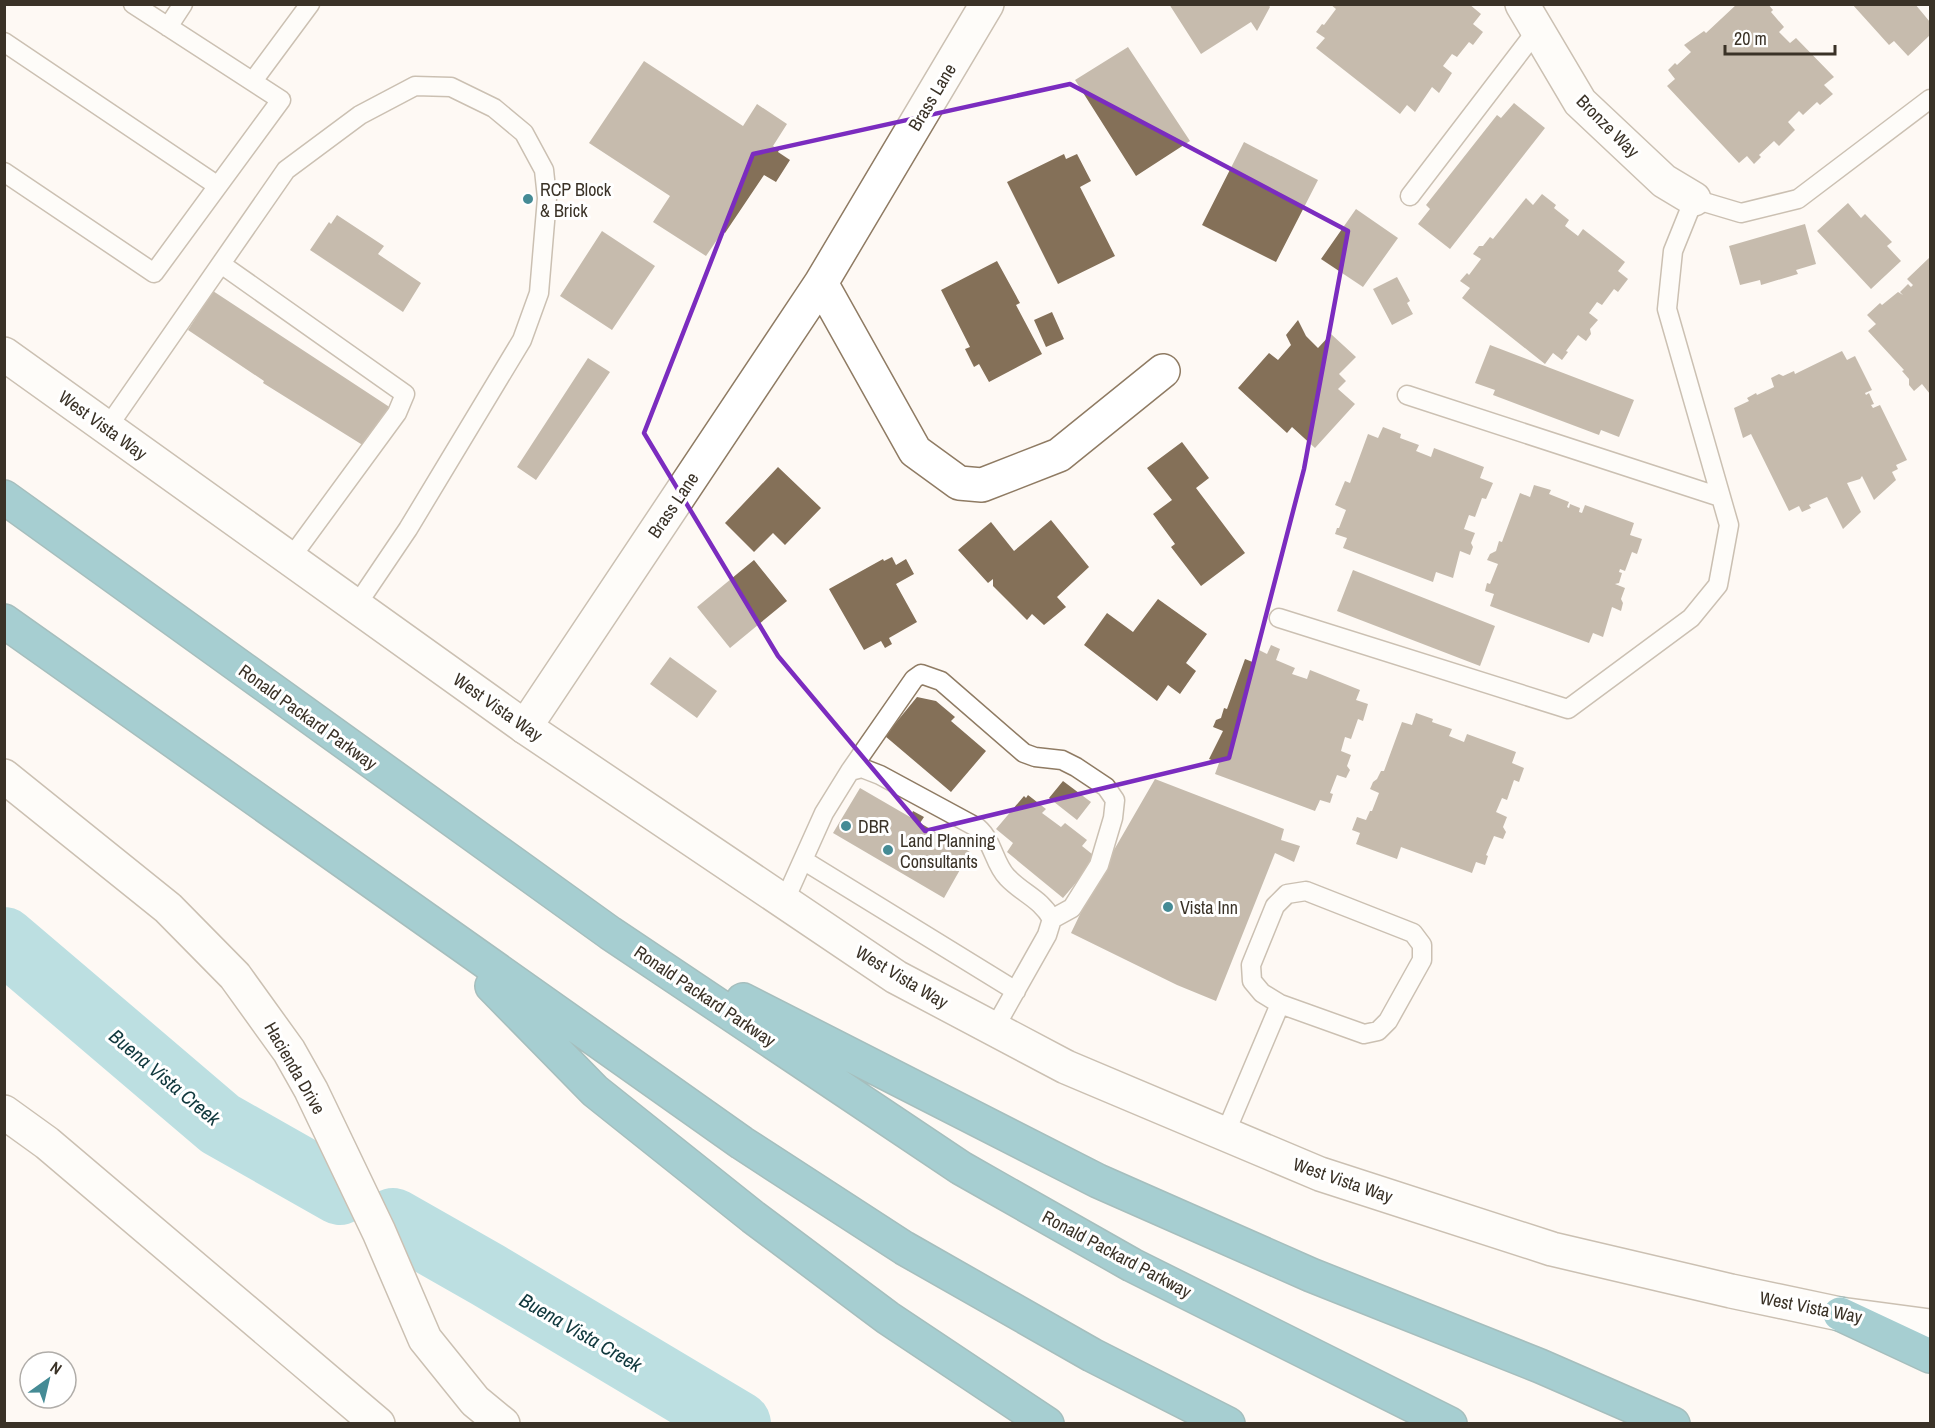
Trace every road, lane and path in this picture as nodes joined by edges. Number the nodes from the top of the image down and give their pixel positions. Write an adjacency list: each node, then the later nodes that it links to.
1 (134, 4): 6 (lane)
2 (183, 4): 6 (lane)
3 (310, 4): 8 (lane)
4 (987, 4): 15 (main road, Brass Lane)
5 (1529, 17): 12 (lane); 13 (main road, Bronze Way)
6 (168, 27): 8 (lane)
7 (4, 42): 11 (lane)
8 (253, 81): 11 (lane)
9 (1930, 99): 13 (lane)
10 (4, 172): 11 (lane)
11 (218, 186)
12 (1410, 196)
13 (1694, 199): 21 (lane)
14 (221, 264): 19 (lane); 22 (lane); 23 (lane)
15 (821, 283): 17 (main road); 26 (main road, Brass Lane)
16 (4, 354): 19 (main road, West Vista Way)
17 (1163, 371)
18 (1407, 395): 21 (lane)
19 (107, 428): 22 (main road, West Vista Way)
20 (4, 497): 33 (highway, Ronald Packard Parkway)
21 (1720, 497): 24 (lane)
22 (290, 559): 23 (main road, West Vista Way)
23 (356, 606): 26 (main road, West Vista Way)
24 (1279, 618)
25 (4, 621): 32 (highway)
26 (525, 728): 30 (main road, West Vista Way)
27 (850, 771): 29 (lane); 31 (lane); 31 (lane)
28 (4, 776): 43 (main road, Hacienda Drive)
29 (803, 860): 30 (lane); 34 (lane)
30 (784, 902): 36 (main road, West Vista Way)
31 (1052, 919): 34 (lane)
32 (434, 927): 44 (highway); 45 (highway)
33 (610, 933): 46 (highway, Ronald Packard Parkway); 47 (highway)
34 (1016, 991): 36 (lane)
35 (1280, 1004): 35 (lane); 38 (lane)
36 (994, 1029): 38 (main road, West Vista Way)
37 (4, 1112): 42 (main road)
38 (1226, 1134): 39 (main road, West Vista Way)
39 (1840, 1314): 40 (main road, West Vista Way); 41 (highway)
40 (1930, 1326)
41 (1930, 1356)
42 (378, 1424)
43 (503, 1424)
44 (1047, 1424)
45 (1228, 1424)
46 (1450, 1424)
47 (1673, 1424)

